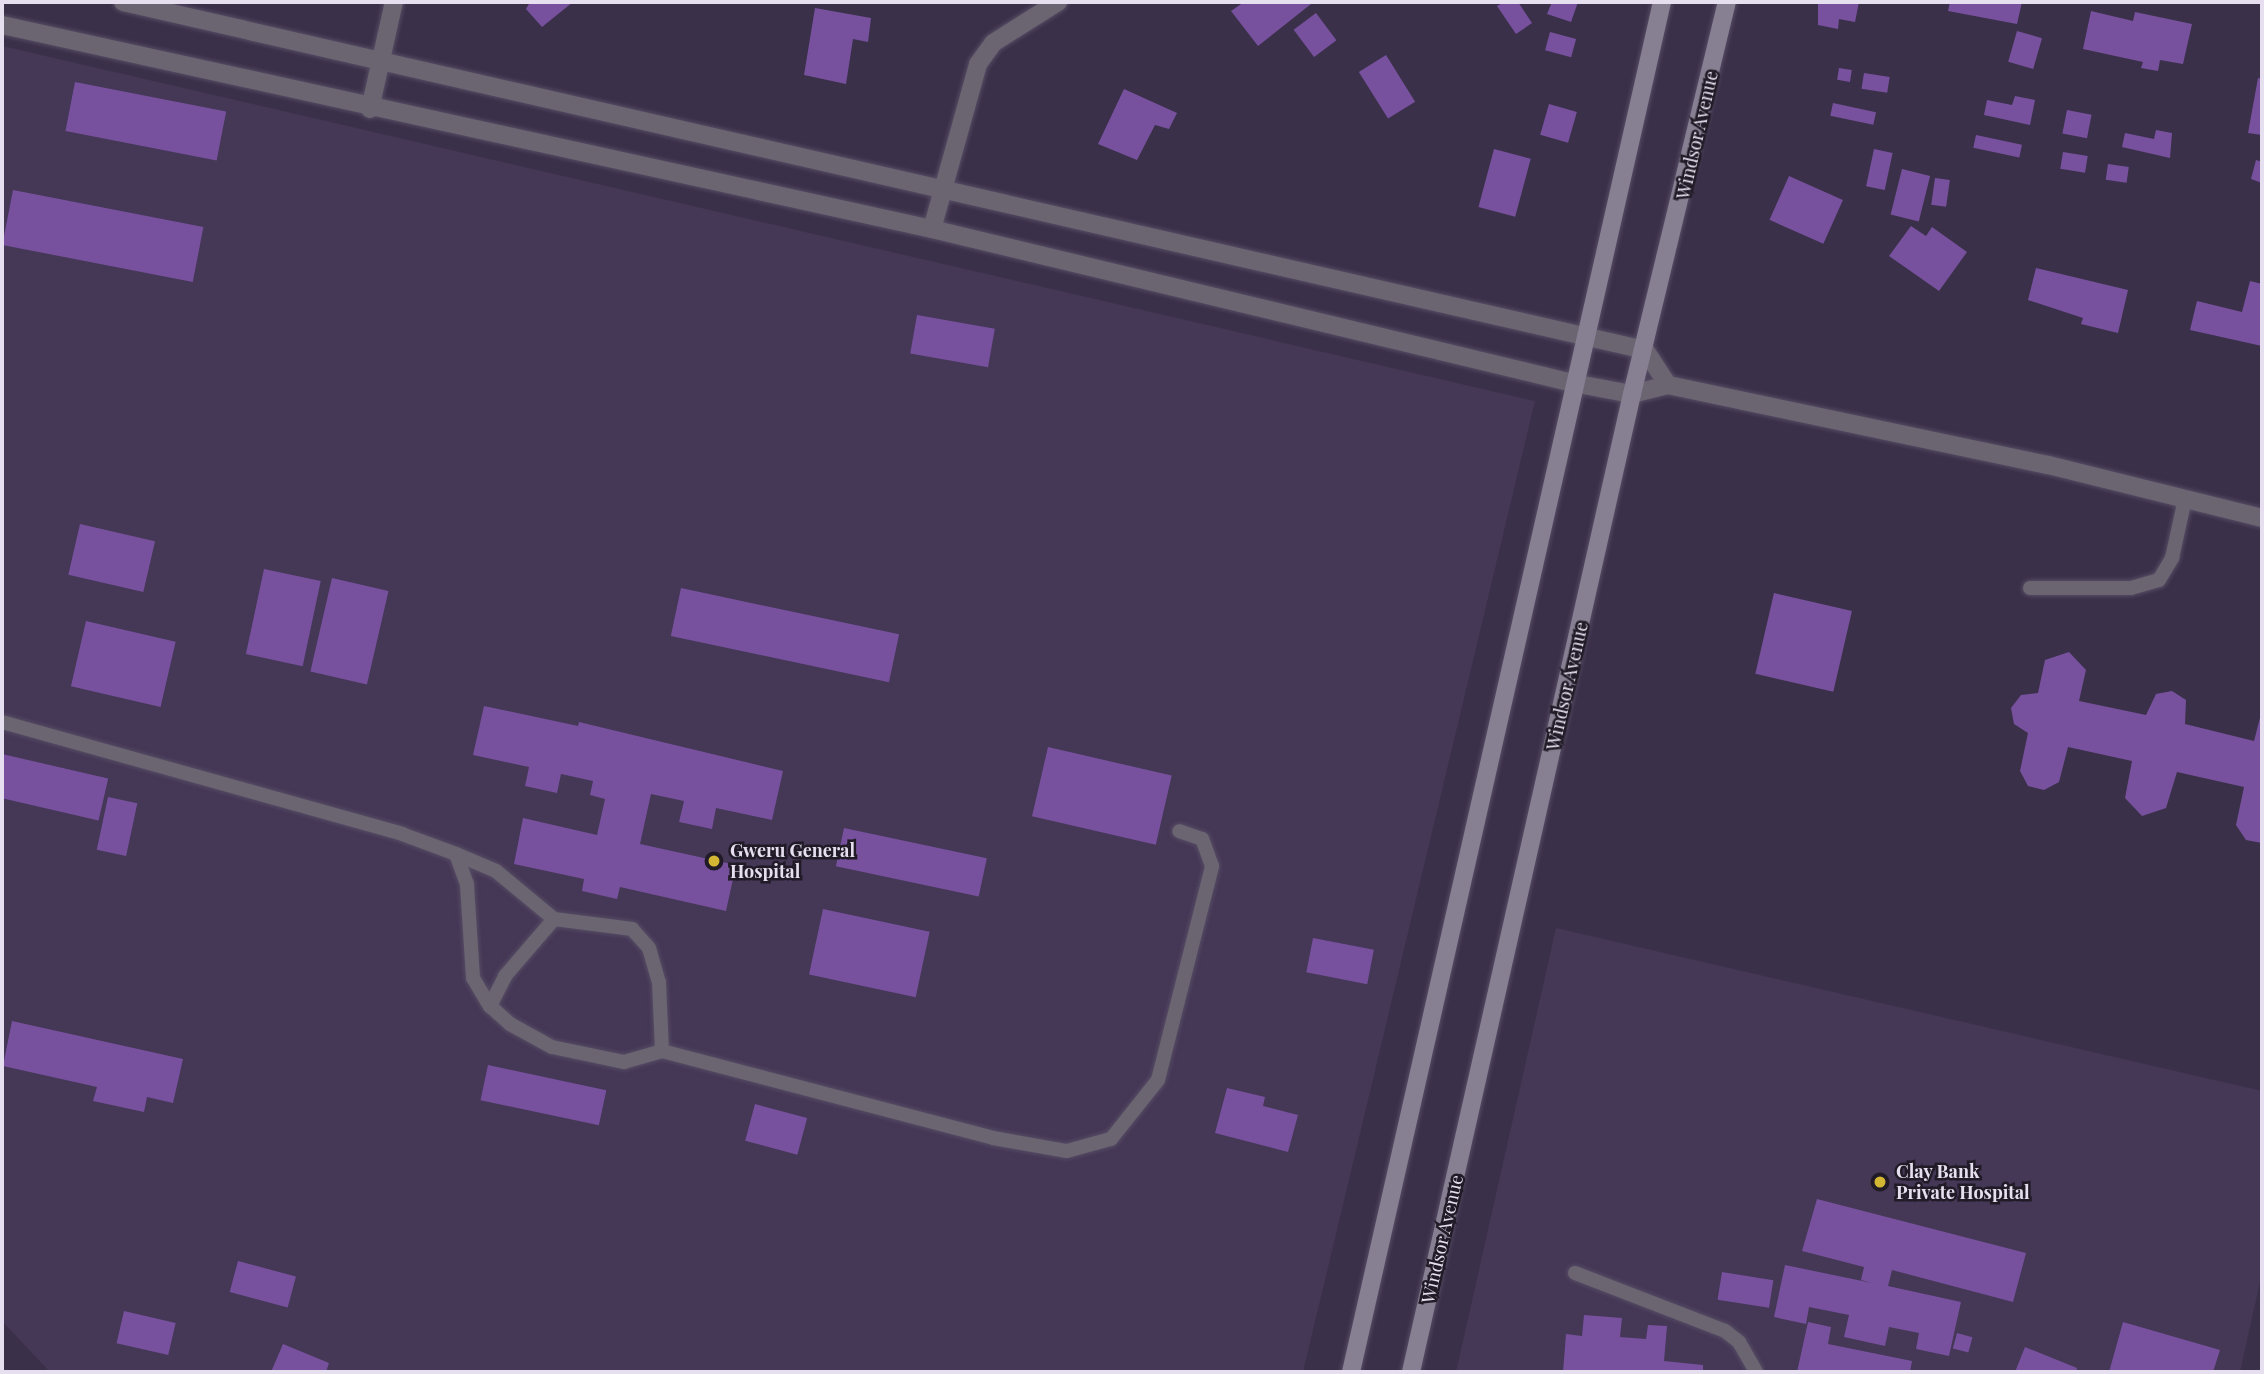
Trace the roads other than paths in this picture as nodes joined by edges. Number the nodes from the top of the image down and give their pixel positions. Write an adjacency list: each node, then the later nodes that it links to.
1 (122, 2): 7 (street)
2 (394, 2): 7 (street)
3 (1058, 2): 9 (street)
4 (1662, 2): 11 (main road)
5 (1727, 2): 12 (main road, Windsor Avenue)
6 (2, 25): 8 (street)
7 (381, 60): 8 (street); 9 (street)
8 (370, 109): 10 (street)
9 (941, 187): 10 (street); 11 (street)
10 (932, 229): 13 (street)
11 (1584, 336): 12 (street); 13 (main road)
12 (1645, 350): 14 (street); 15 (main road, Windsor Avenue)
13 (1573, 383): 15 (street); 26 (main road)
14 (1668, 385): 15 (street); 16 (street)
15 (1632, 394): 27 (main road, Windsor Avenue)
16 (2185, 499): 17 (street); 18 (lane)
17 (2262, 517)
18 (2030, 588)
19 (2, 722): 21 (lane)
20 (1179, 831): 24 (lane)
21 (456, 854): 22 (lane); 23 (lane)
22 (554, 919): 23 (lane); 24 (lane)
23 (490, 1006): 24 (lane)
24 (662, 1051)
25 (1575, 1273): 28 (lane)
26 (1352, 1372)
27 (1411, 1372)
28 (1756, 1372)

